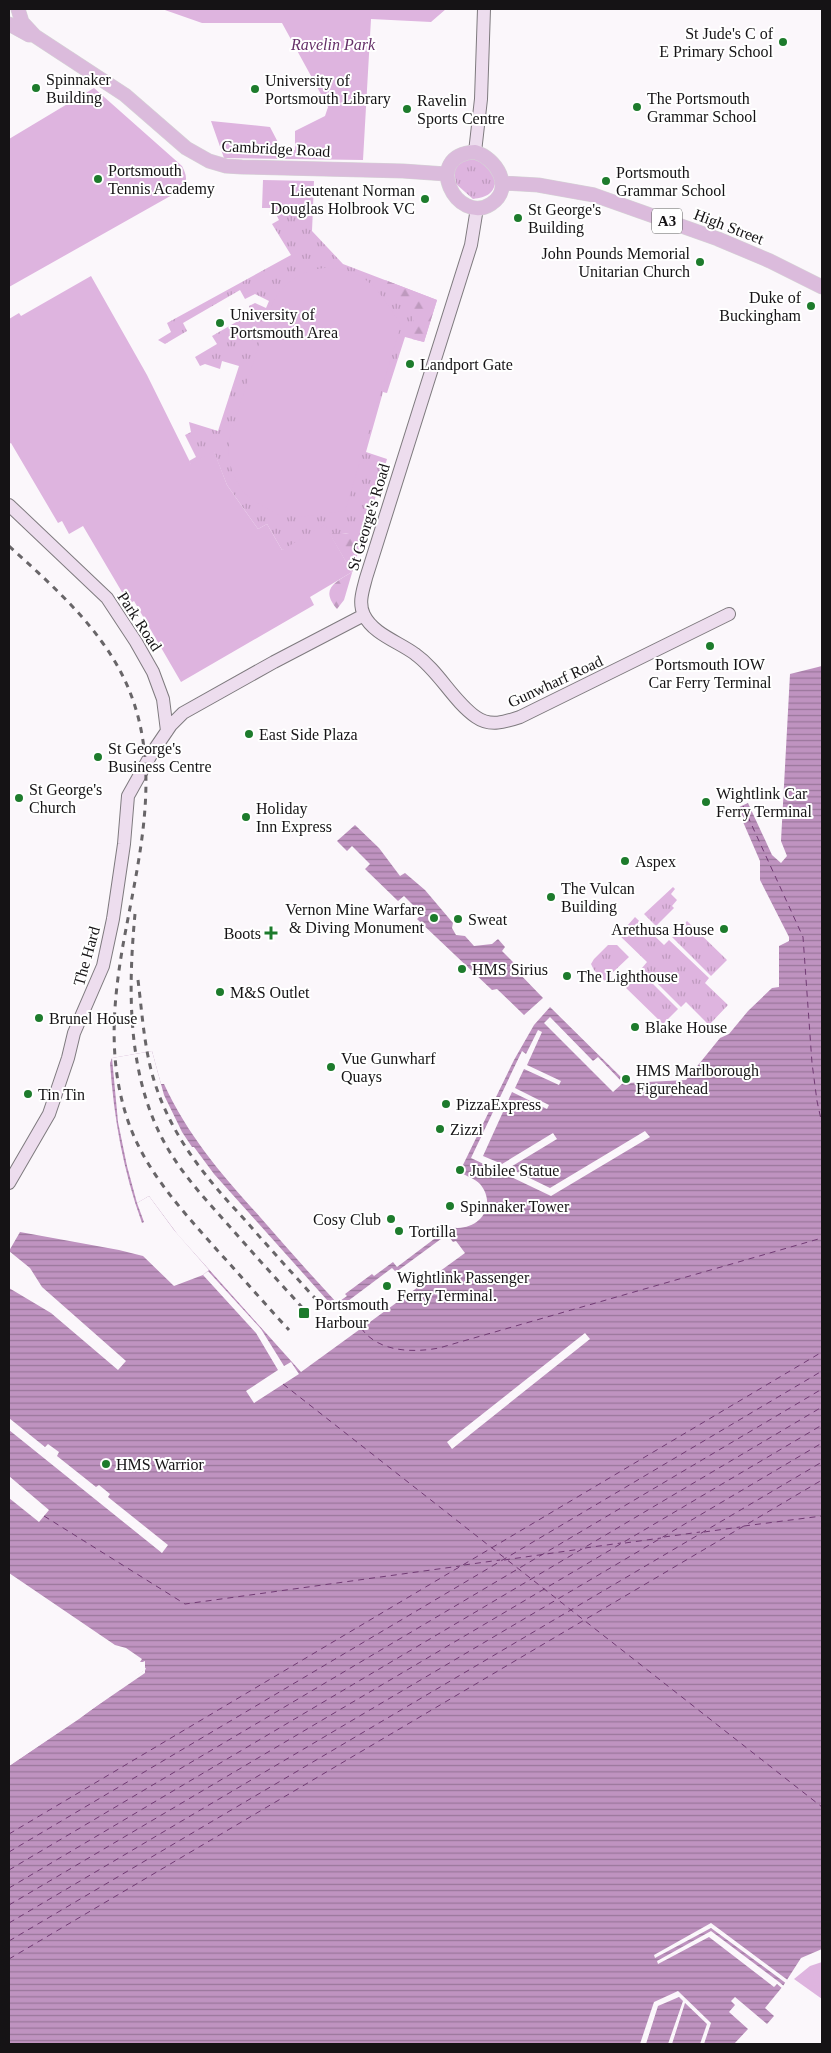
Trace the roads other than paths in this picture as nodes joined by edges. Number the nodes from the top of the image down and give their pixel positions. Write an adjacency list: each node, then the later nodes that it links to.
1 (18, 9): 4 (main road, Cambridge Road)
2 (484, 9): 5 (main road)
3 (9, 24): 4 (main road, Cambridge Road)
4 (51, 48): 6 (main road, Cambridge Road)
5 (475, 152): 6 (main road); 7 (main road)
6 (446, 174): 8 (main road)
7 (503, 183): 8 (main road); 9 (main road, High Street / A3)
8 (477, 208): 12 (main road, St George's Road)
9 (822, 287)
10 (9, 505): 13 (main road, Park Road)
11 (729, 614): 12 (main road, Gunwharf Road)
12 (364, 616): 13 (main road)
13 (167, 732): 14 (main road, The Hard)
14 (9, 1183)

